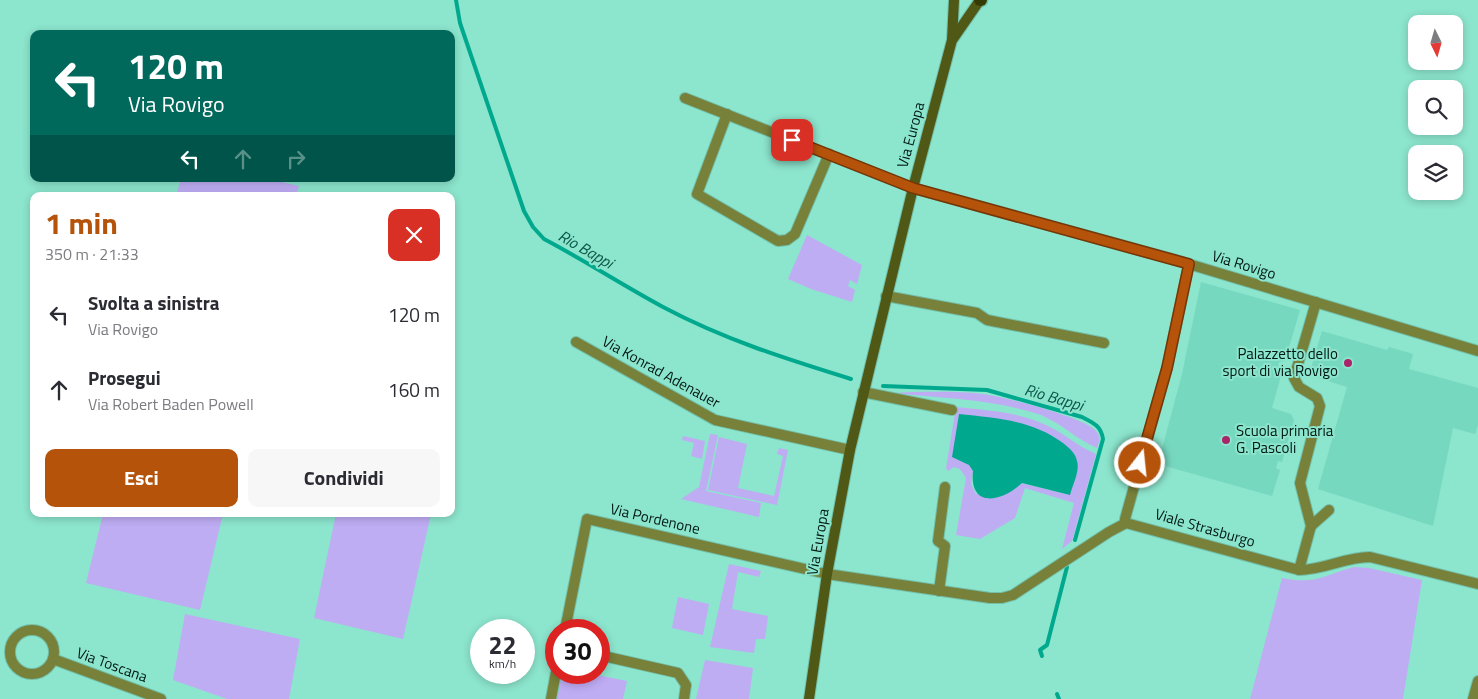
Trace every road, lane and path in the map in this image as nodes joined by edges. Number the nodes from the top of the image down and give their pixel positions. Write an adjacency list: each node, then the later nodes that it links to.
1 (954, 0): 3 (street, Via Europa)
2 (980, 0): 3 (street, Via Europa)
3 (952, 40): 7 (street, Via Europa)
4 (685, 98): 5 (street, Via Rovigo)
5 (727, 114): 6 (street, Via Rovigo); 6 (street)
6 (829, 154): 7 (street, Via Rovigo)
7 (913, 188): 8 (street, Via Rovigo); 9 (street, Via Europa)
8 (1189, 264): 10 (street, Via Rovigo); 19 (street)
9 (886, 296): 12 (street); 14 (street, Via Europa)
10 (1316, 302): 13 (street, Via Rovigo); 20 (street)
11 (576, 342): 16 (street, Via Konrad Adenauer)
12 (1104, 343)
13 (1478, 352)
14 (863, 392): 15 (street); 16 (street, Via Europa)
15 (952, 410)
16 (850, 450): 22 (street, Via Europa)
17 (945, 488): 24 (street)
18 (1329, 510): 20 (street)
19 (1126, 523): 21 (street, Viale Strasburgo); 24 (street)
20 (1311, 526): 21 (street)
21 (1299, 570): 23 (street, Viale Strasburgo)
22 (827, 574): 24 (street); 25 (street, Via Pordenone); 35 (street, Via Europa)
23 (1478, 584)
24 (939, 591)
25 (567, 619)
26 (0, 641): 27 (street)
27 (11, 644): 29 (street, Via Toscana); 29 (street, Via Toscana)
28 (610, 657): 34 (street)
29 (52, 659): 32 (street, Via Toscana)
30 (1478, 681): 36 (street)
31 (553, 684): 33 (street)
32 (161, 699)
33 (550, 699)
34 (684, 699)
35 (809, 699)
36 (1473, 699)

